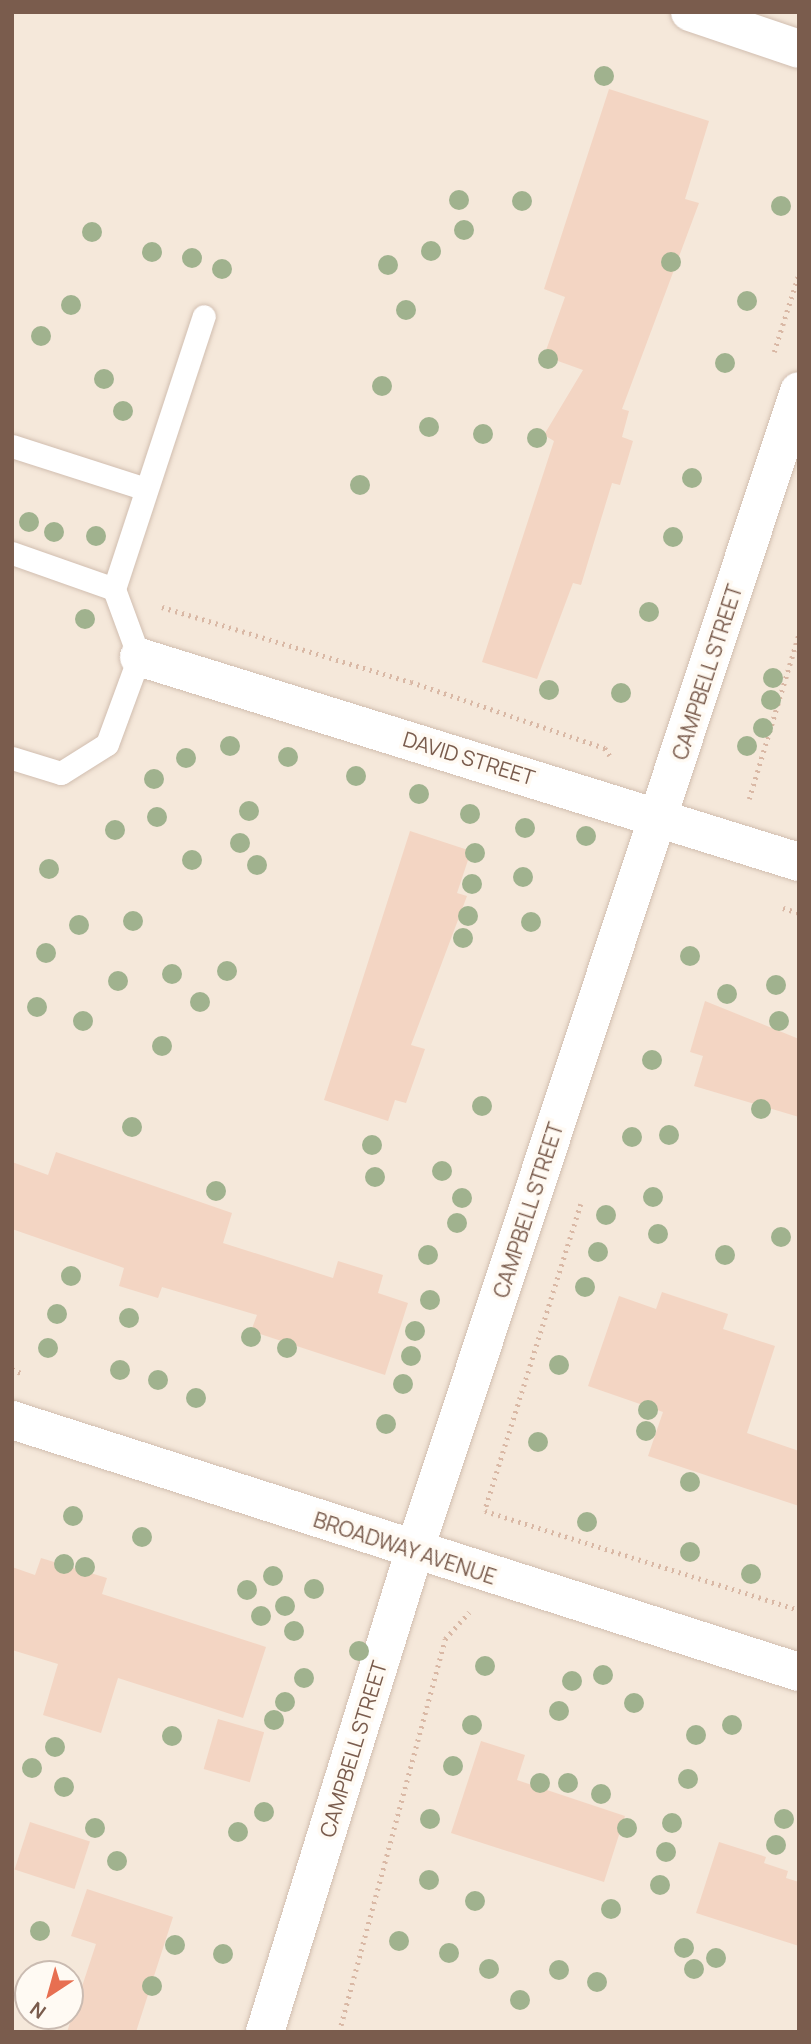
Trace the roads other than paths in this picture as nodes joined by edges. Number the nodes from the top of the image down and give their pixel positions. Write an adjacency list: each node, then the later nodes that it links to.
1 (690, 12): 2 (street)
2 (799, 50)
3 (204, 316): 6 (lane)
4 (799, 391): 11 (street, CAMPBELL STREET)
5 (12, 446): 6 (lane)
6 (146, 489): 8 (lane)
7 (12, 553): 8 (lane)
8 (114, 589): 9 (lane)
9 (139, 657): 10 (lane); 11 (street, DAVID STREET)
10 (12, 758)
11 (664, 802): 12 (street, DAVID STREET); 14 (street, CAMPBELL STREET)
12 (799, 862)
13 (12, 1420): 14 (street, BROADWAY AVENUE)
14 (414, 1552): 15 (street, BROADWAY AVENUE); 16 (street, CAMPBELL STREET)
15 (799, 1672)
16 (265, 2032)

